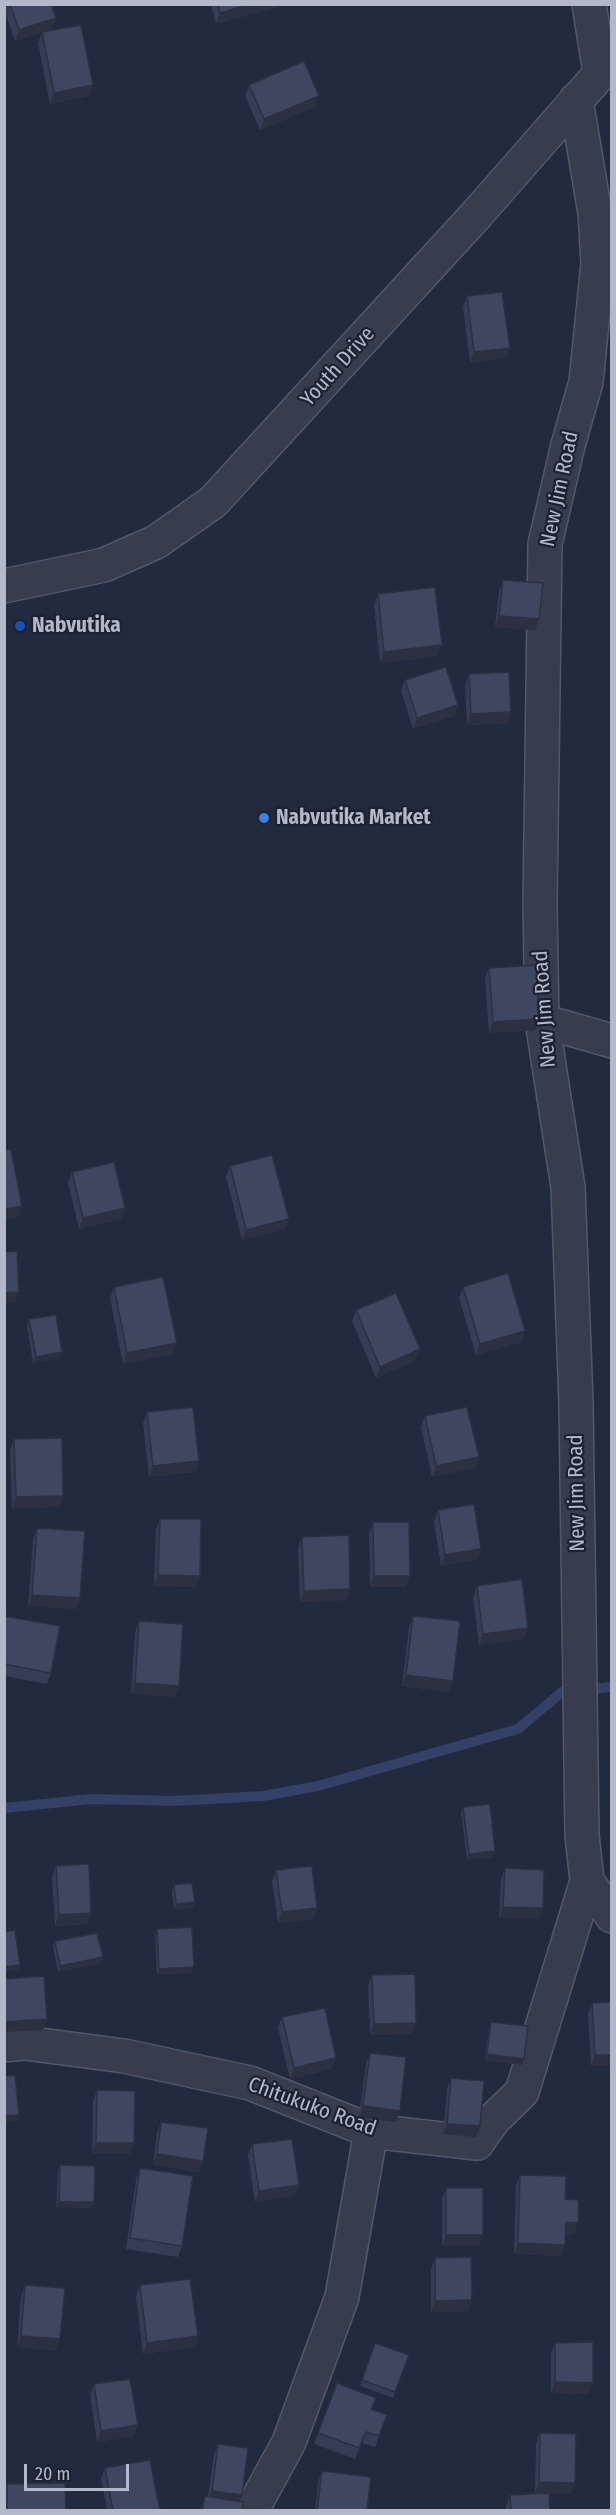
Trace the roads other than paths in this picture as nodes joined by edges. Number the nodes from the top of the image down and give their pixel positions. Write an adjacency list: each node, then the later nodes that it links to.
1 (589, 4): 2 (street)
2 (606, 66): 3 (street, Youth Drive)
3 (576, 100): 4 (street, New Jim Road); 5 (street, Youth Drive)
4 (599, 383): 6 (street, New Jim Road)
5 (5, 586)
6 (542, 1021): 7 (street); 8 (street, New Jim Road)
7 (612, 1041)
8 (587, 1881): 9 (street); 11 (street, Chitukuko Road)
9 (612, 1916)
10 (4, 2045): 11 (street, Chitukuko Road)
11 (371, 2131): 12 (street)
12 (252, 2511)

